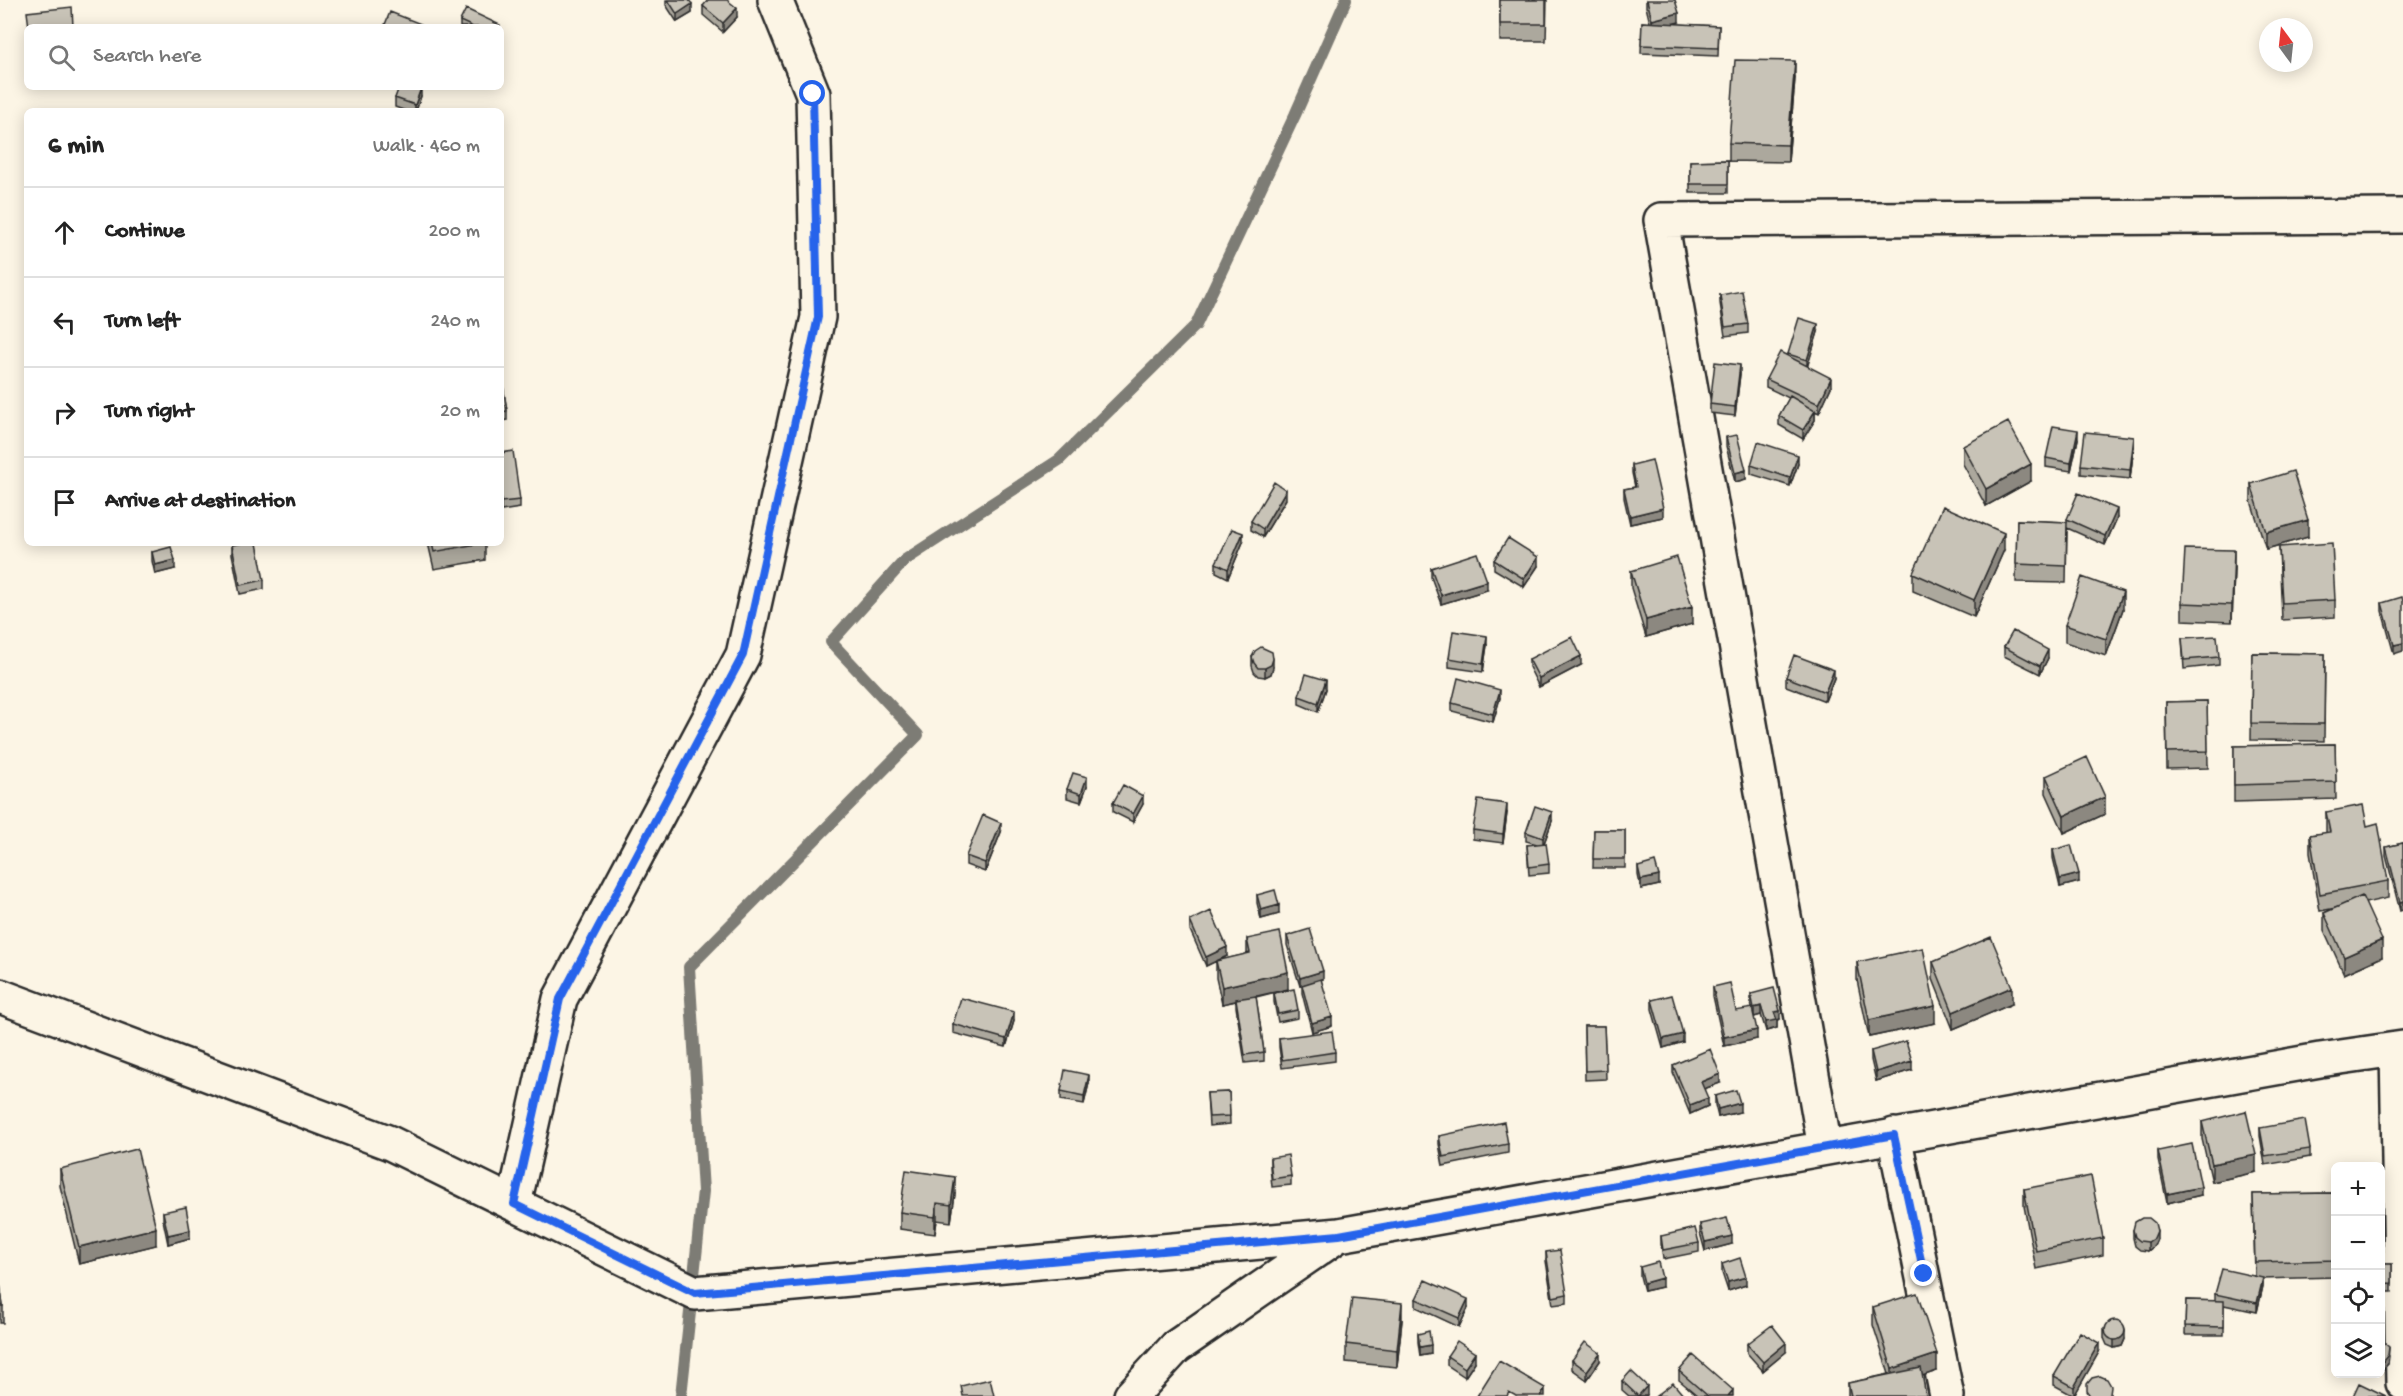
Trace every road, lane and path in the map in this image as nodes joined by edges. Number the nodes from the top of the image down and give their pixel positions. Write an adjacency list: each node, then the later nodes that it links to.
1 (775, 0): 7 (street)
2 (2403, 216): 6 (street)
3 (0, 996): 7 (street)
4 (2400, 1048): 5 (street); 9 (street)
5 (1894, 1135): 6 (street); 11 (street)
6 (1825, 1148): 8 (street)
7 (514, 1204): 8 (street)
8 (1339, 1235): 10 (street)
9 (2403, 1383)
10 (1131, 1396)
11 (1947, 1396)

